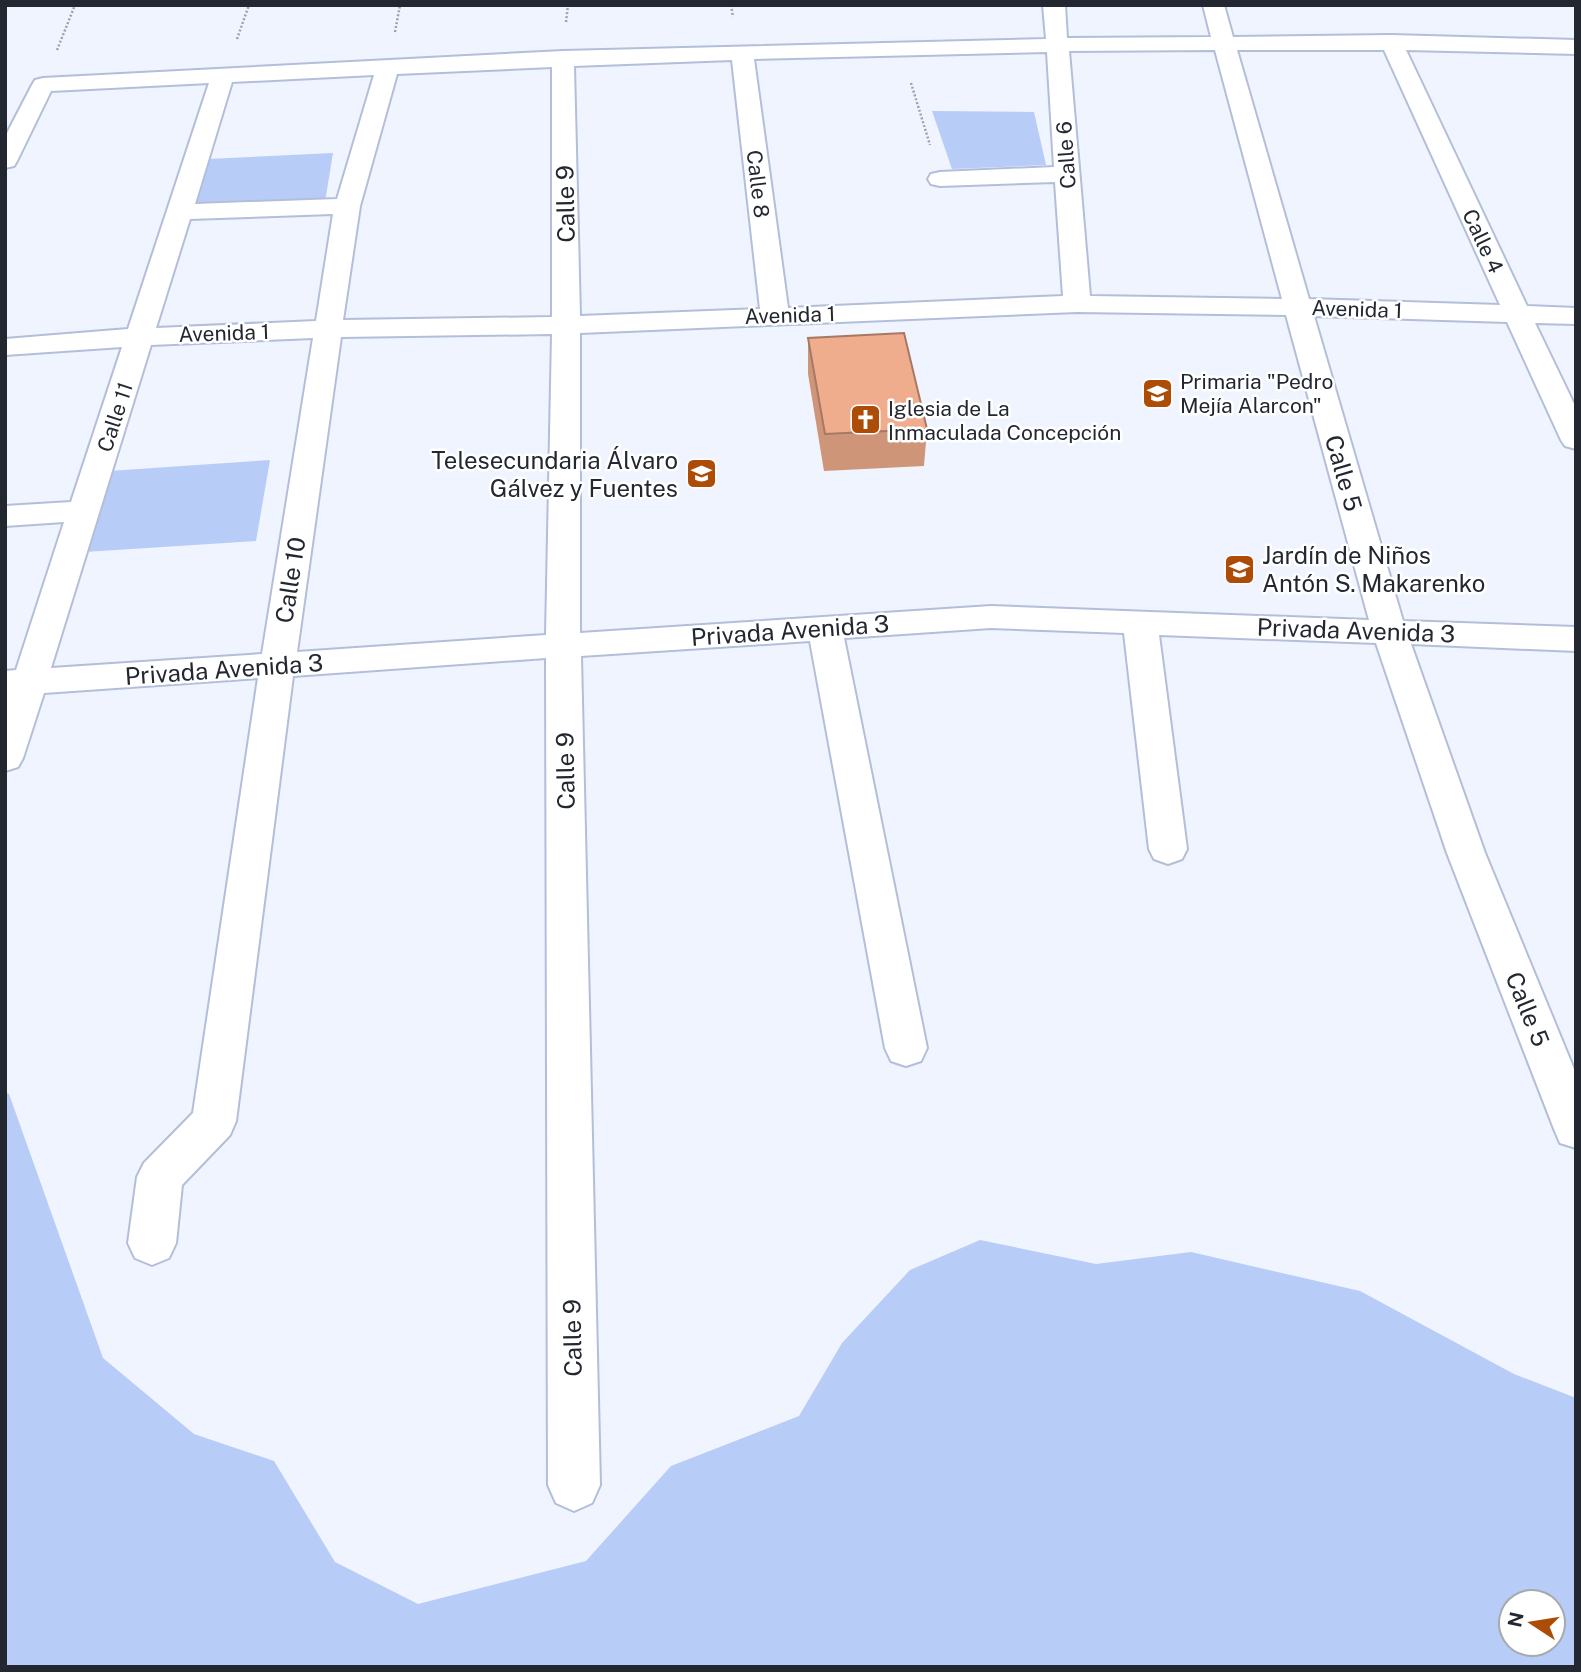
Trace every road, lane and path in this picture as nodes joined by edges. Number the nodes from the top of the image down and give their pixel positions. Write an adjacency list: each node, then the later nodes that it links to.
1 (1054, 5): 5 (street, Calle 6)
2 (1213, 5): 3 (street, Calle 5)
3 (1223, 42): 4 (street); 5 (street); 18 (street, Calle 5)
4 (1391, 42): 6 (street); 19 (street, Calle 4)
5 (1058, 43): 7 (street); 13 (street, Calle 6)
6 (1576, 47)
7 (901, 49): 8 (street); 14 (path)
8 (742, 52): 9 (street); 20 (street, Calle 8)
9 (563, 58): 10 (street); 22 (street, Calle 9)
10 (388, 67): 11 (street); 15 (street, Calle 10)
11 (223, 76): 12 (street); 16 (street, Calle 11)
12 (5, 161)
13 (1067, 174): 14 (street); 17 (street, Calle 6)
14 (940, 179)
15 (347, 206): 16 (street); 23 (street, Calle 10)
16 (181, 212): 24 (street, Calle 11)
17 (1077, 304): 18 (street, Avenida 1); 20 (street, Avenida 1)
18 (1296, 307): 19 (street, Avenida 1); 31 (street, Calle 5)
19 (1517, 314): 21 (street, Avenida 1); 26 (street, Calle 4)
20 (775, 316): 22 (street, Avenida 1)
21 (1576, 316)
22 (566, 325): 23 (street, Avenida 1); 33 (street, Calle 9)
23 (328, 329): 24 (street, Avenida 1); 34 (street, Calle 10)
24 (140, 337): 25 (street, Avenida 1); 27 (street, Calle 11)
25 (5, 347)
26 (1576, 440)
27 (85, 511): 28 (street); 35 (street, Calle 11)
28 (5, 516)
29 (1140, 621): 30 (street, Privada Avenida 3); 31 (street, Privada Avenida 3); 37 (street)
30 (825, 627): 33 (street, Privada Avenida 3); 38 (street)
31 (1389, 632): 32 (street, Privada Avenida 3); 39 (street, Calle 5)
32 (1576, 639)
33 (563, 645): 34 (street, Privada Avenida 3); 41 (street, Calle 9)
34 (277, 666): 35 (street, Privada Avenida 3); 40 (street, Calle 10)
35 (18, 682): 36 (street, Calle 11)
36 (5, 758)
37 (1168, 849)
38 (906, 1048)
39 (1576, 1129)
40 (152, 1243)
41 (574, 1485)

